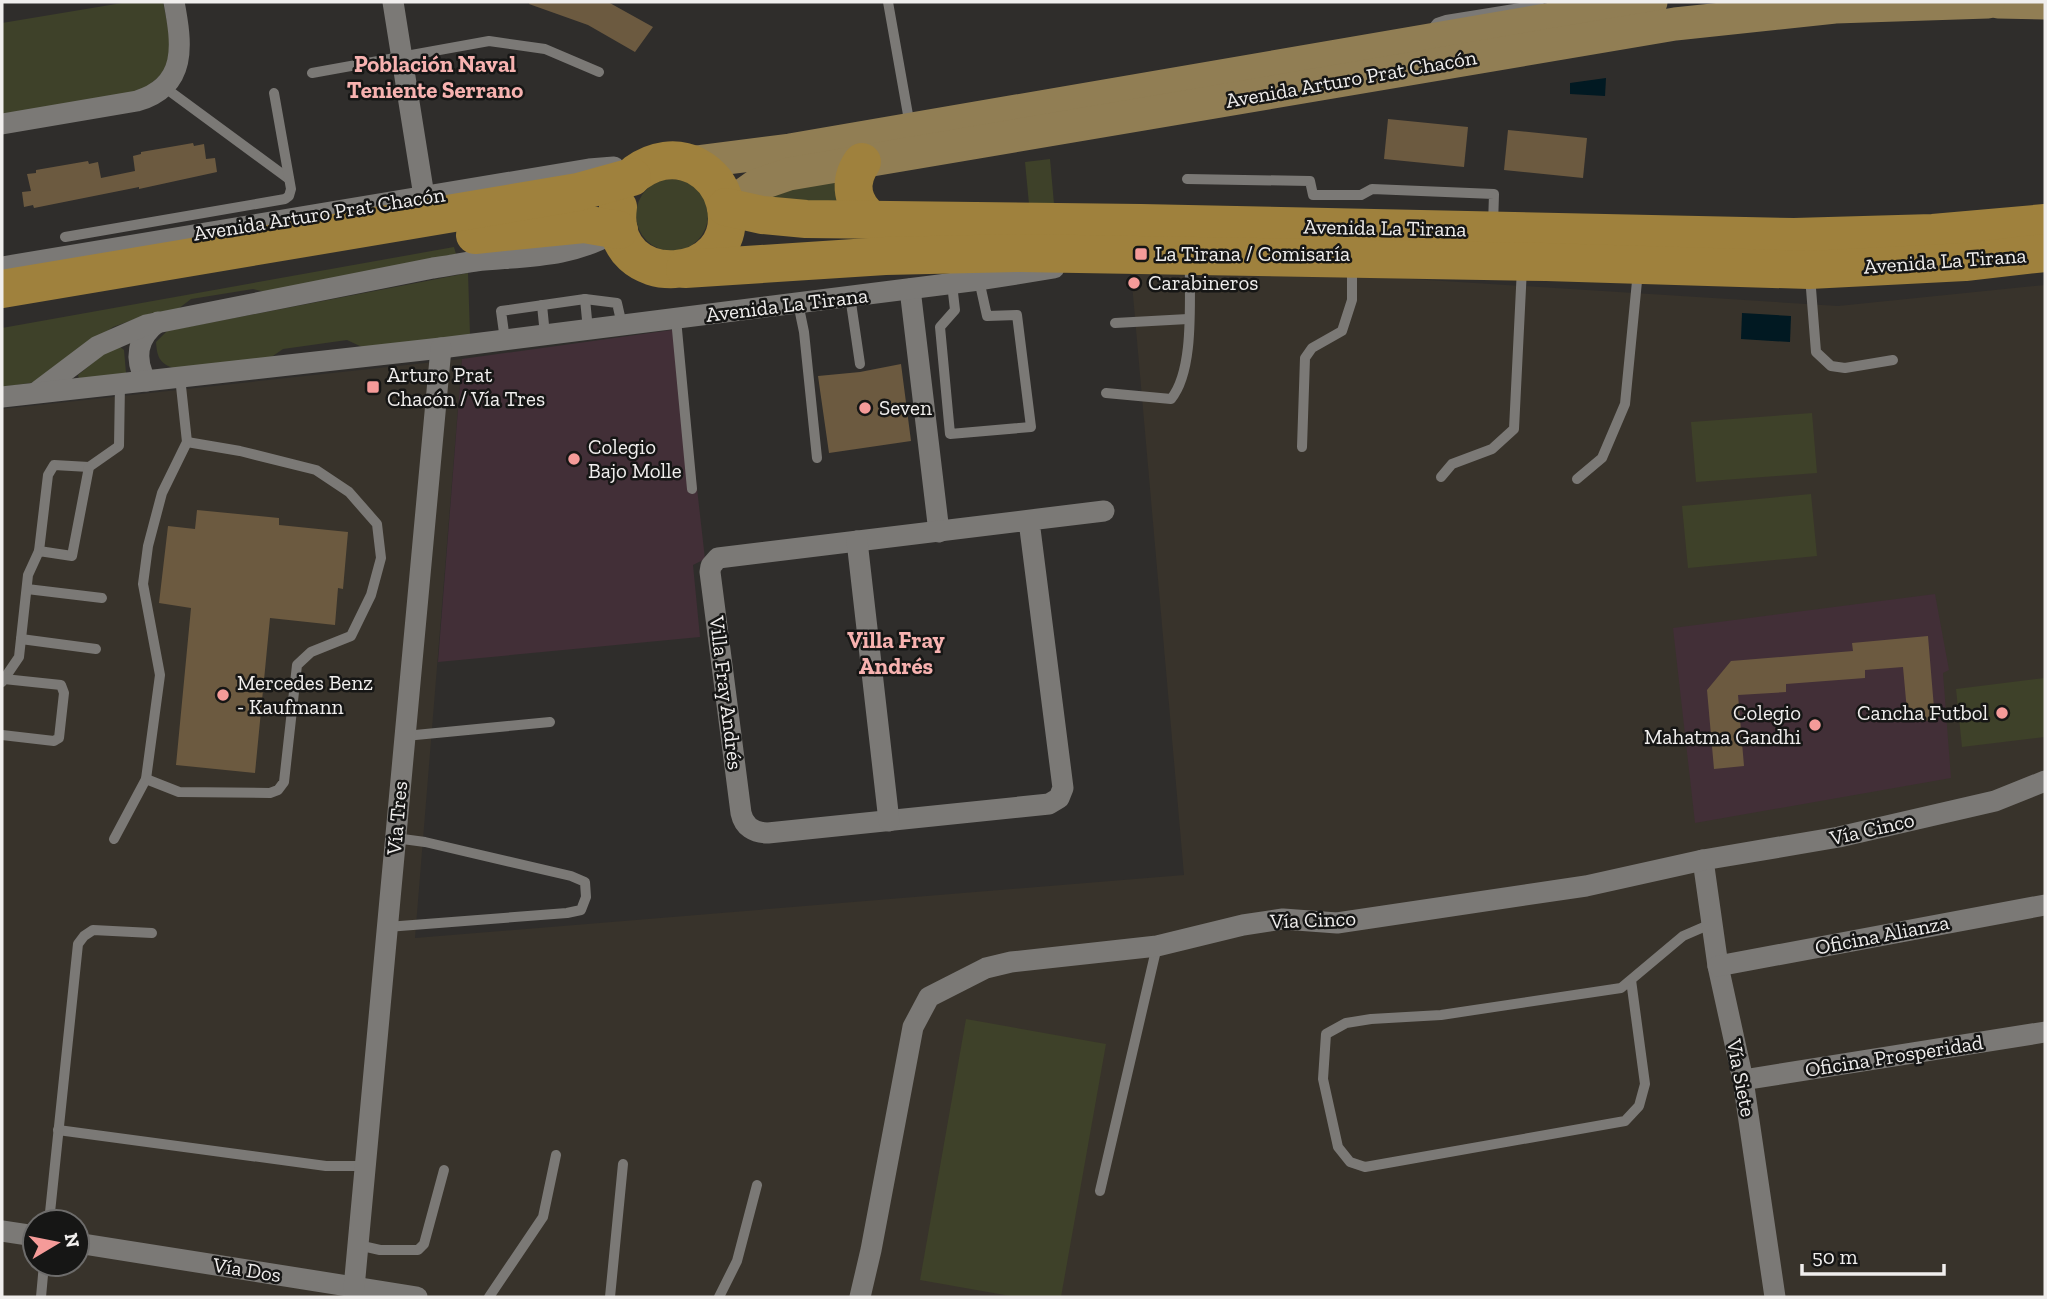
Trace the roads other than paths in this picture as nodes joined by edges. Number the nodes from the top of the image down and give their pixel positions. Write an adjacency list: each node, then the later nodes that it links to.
1 (174, 2): 13 (street)
2 (393, 2): 10 (street)
3 (888, 2): 16 (lane)
4 (1555, 2): 9 (lane)
5 (1988, 2): 17 (main road, Avenida Arturo Prat Chacón)
6 (1998, 2): 8 (main road)
7 (1635, 3): 9 (main road, Avenida Arturo Prat Chacón)
8 (2045, 3)
9 (1423, 41): 16 (main road, Avenida Arturo Prat Chacón)
10 (402, 56): 11 (lane); 12 (lane); 22 (street)
11 (599, 72)
12 (312, 73)
13 (164, 87): 15 (street); 20 (lane)
14 (274, 93): 20 (lane)
15 (2, 124)
16 (910, 129): 18 (main road, Avenida Arturo Prat Chacón)
17 (862, 162): 23 (main road, Avenida Arturo Prat Chacón); 24 (highway)
18 (688, 163): 19 (highway, Avenida Arturo Prat Chacón); 23 (highway)
19 (634, 175): 22 (street, Avenida Arturo Prat Chacón); 26 (highway); 40 (highway, Avenida Arturo Prat Chacón)
20 (289, 179): 28 (lane)
21 (1187, 179): 27 (lane)
22 (424, 196): 35 (street, Avenida Arturo Prat Chacón)
23 (726, 207): 24 (highway, Avenida La Tirana); 36 (highway)
24 (871, 219): 27 (highway, Avenida La Tirana)
25 (2045, 223): 27 (highway, Avenida La Tirana)
26 (618, 230): 36 (highway); 46 (highway); 49 (street)
27 (1493, 230)
28 (65, 237)
29 (2045, 253): 37 (highway, Avenida La Tirana)
30 (1132, 255): 31 (highway, Avenida La Tirana); 36 (highway, Avenida La Tirana); 38 (street, Avenida La Tirana)
31 (1190, 256): 32 (highway, Avenida La Tirana); 48 (lane)
32 (1352, 259): 33 (highway, Avenida La Tirana); 65 (lane)
33 (1522, 262): 34 (highway, Avenida La Tirana); 68 (lane)
34 (1639, 265): 37 (highway, Avenida La Tirana); 69 (lane)
35 (2, 267)
36 (685, 269)
37 (1809, 270): 56 (lane)
38 (979, 280): 39 (street, Avenida La Tirana); 39 (lane)
39 (951, 284): 41 (street, Avenida La Tirana)
40 (2, 289)
41 (910, 289): 42 (street, Avenida La Tirana); 73 (street)
42 (850, 296): 44 (street, Avenida La Tirana); 57 (lane)
43 (585, 299): 45 (lane); 51 (lane); 52 (lane)
44 (798, 303): 47 (street, Avenida La Tirana); 66 (lane)
45 (541, 305): 53 (lane); 54 (lane)
46 (2, 315)
47 (676, 319): 51 (street, Avenida La Tirana); 70 (lane)
48 (1188, 319): 50 (lane); 61 (lane)
49 (159, 321): 59 (street); 62 (street)
50 (1115, 323)
51 (622, 325): 52 (street, Avenida La Tirana)
52 (588, 330): 53 (street, Avenida La Tirana)
53 (545, 335): 54 (street, Avenida La Tirana)
54 (505, 340): 55 (street, Avenida La Tirana)
55 (441, 348): 58 (street); 83 (street, Vía Tres)
56 (1893, 360)
57 (860, 364)
58 (180, 377): 59 (street); 64 (lane)
59 (146, 381): 60 (street)
60 (120, 384): 62 (street); 67 (lane)
61 (1106, 393)
62 (36, 394): 63 (street)
63 (2, 397)
64 (187, 442): 84 (lane); 84 (lane)
65 (1302, 447)
66 (817, 458)
67 (89, 467): 75 (lane); 75 (lane)
68 (1441, 477)
69 (1577, 479)
70 (692, 489)
71 (1104, 511): 72 (street, Villa Fray Andrés)
72 (1029, 521): 73 (street, Villa Fray Andrés); 86 (street, Villa Fray Andrés)
73 (939, 532): 74 (street, Villa Fray Andrés)
74 (857, 541): 86 (street); 86 (street, Villa Fray Andrés)
75 (39, 551): 76 (lane)
76 (27, 589): 77 (lane); 78 (lane)
77 (102, 598)
78 (21, 639): 79 (lane); 80 (lane)
79 (96, 649)
80 (3, 680): 82 (lane)
81 (550, 722): 83 (lane)
82 (2, 735)
83 (405, 736): 87 (street, Vía Tres)
84 (145, 779): 88 (lane)
85 (2045, 780): 89 (street, Vía Cinco)
86 (889, 821)
87 (396, 838): 92 (street, Vía Tres); 92 (lane)
88 (114, 839)
89 (1703, 860): 91 (street, Vía Siete); 94 (street, Vía Cinco)
90 (2045, 905): 95 (street, Oficina Alianza)
91 (1713, 923): 95 (street, Vía Siete); 96 (lane)
92 (387, 927): 102 (street, Vía Tres)
93 (152, 933): 99 (lane)
94 (1157, 946): 105 (lane); 118 (street, Vía Cinco)
95 (1718, 966): 98 (street, Vía Siete)
96 (1631, 980): 96 (lane)
97 (2045, 1032): 98 (street, Oficina Prosperidad)
98 (1743, 1080): 119 (street, Vía Siete)
99 (58, 1130): 102 (lane); 106 (lane)
100 (556, 1155): 115 (lane)
101 (623, 1164): 116 (lane)
102 (366, 1166): 110 (street, Vía Tres)
103 (444, 1170): 110 (lane)
104 (757, 1185): 117 (lane)
105 (1100, 1191)
106 (50, 1208)
107 (2, 1231): 108 (street)
108 (21, 1234)
109 (91, 1245): 112 (street, Vía Dos)
110 (358, 1245): 112 (street, Vía Tres)
111 (43, 1278): 114 (lane)
112 (354, 1292): 113 (street, Vía Dos)
113 (402, 1296)
114 (41, 1297)
115 (489, 1297)
116 (610, 1297)
117 (719, 1297)
118 (860, 1297)
119 (1775, 1297)

